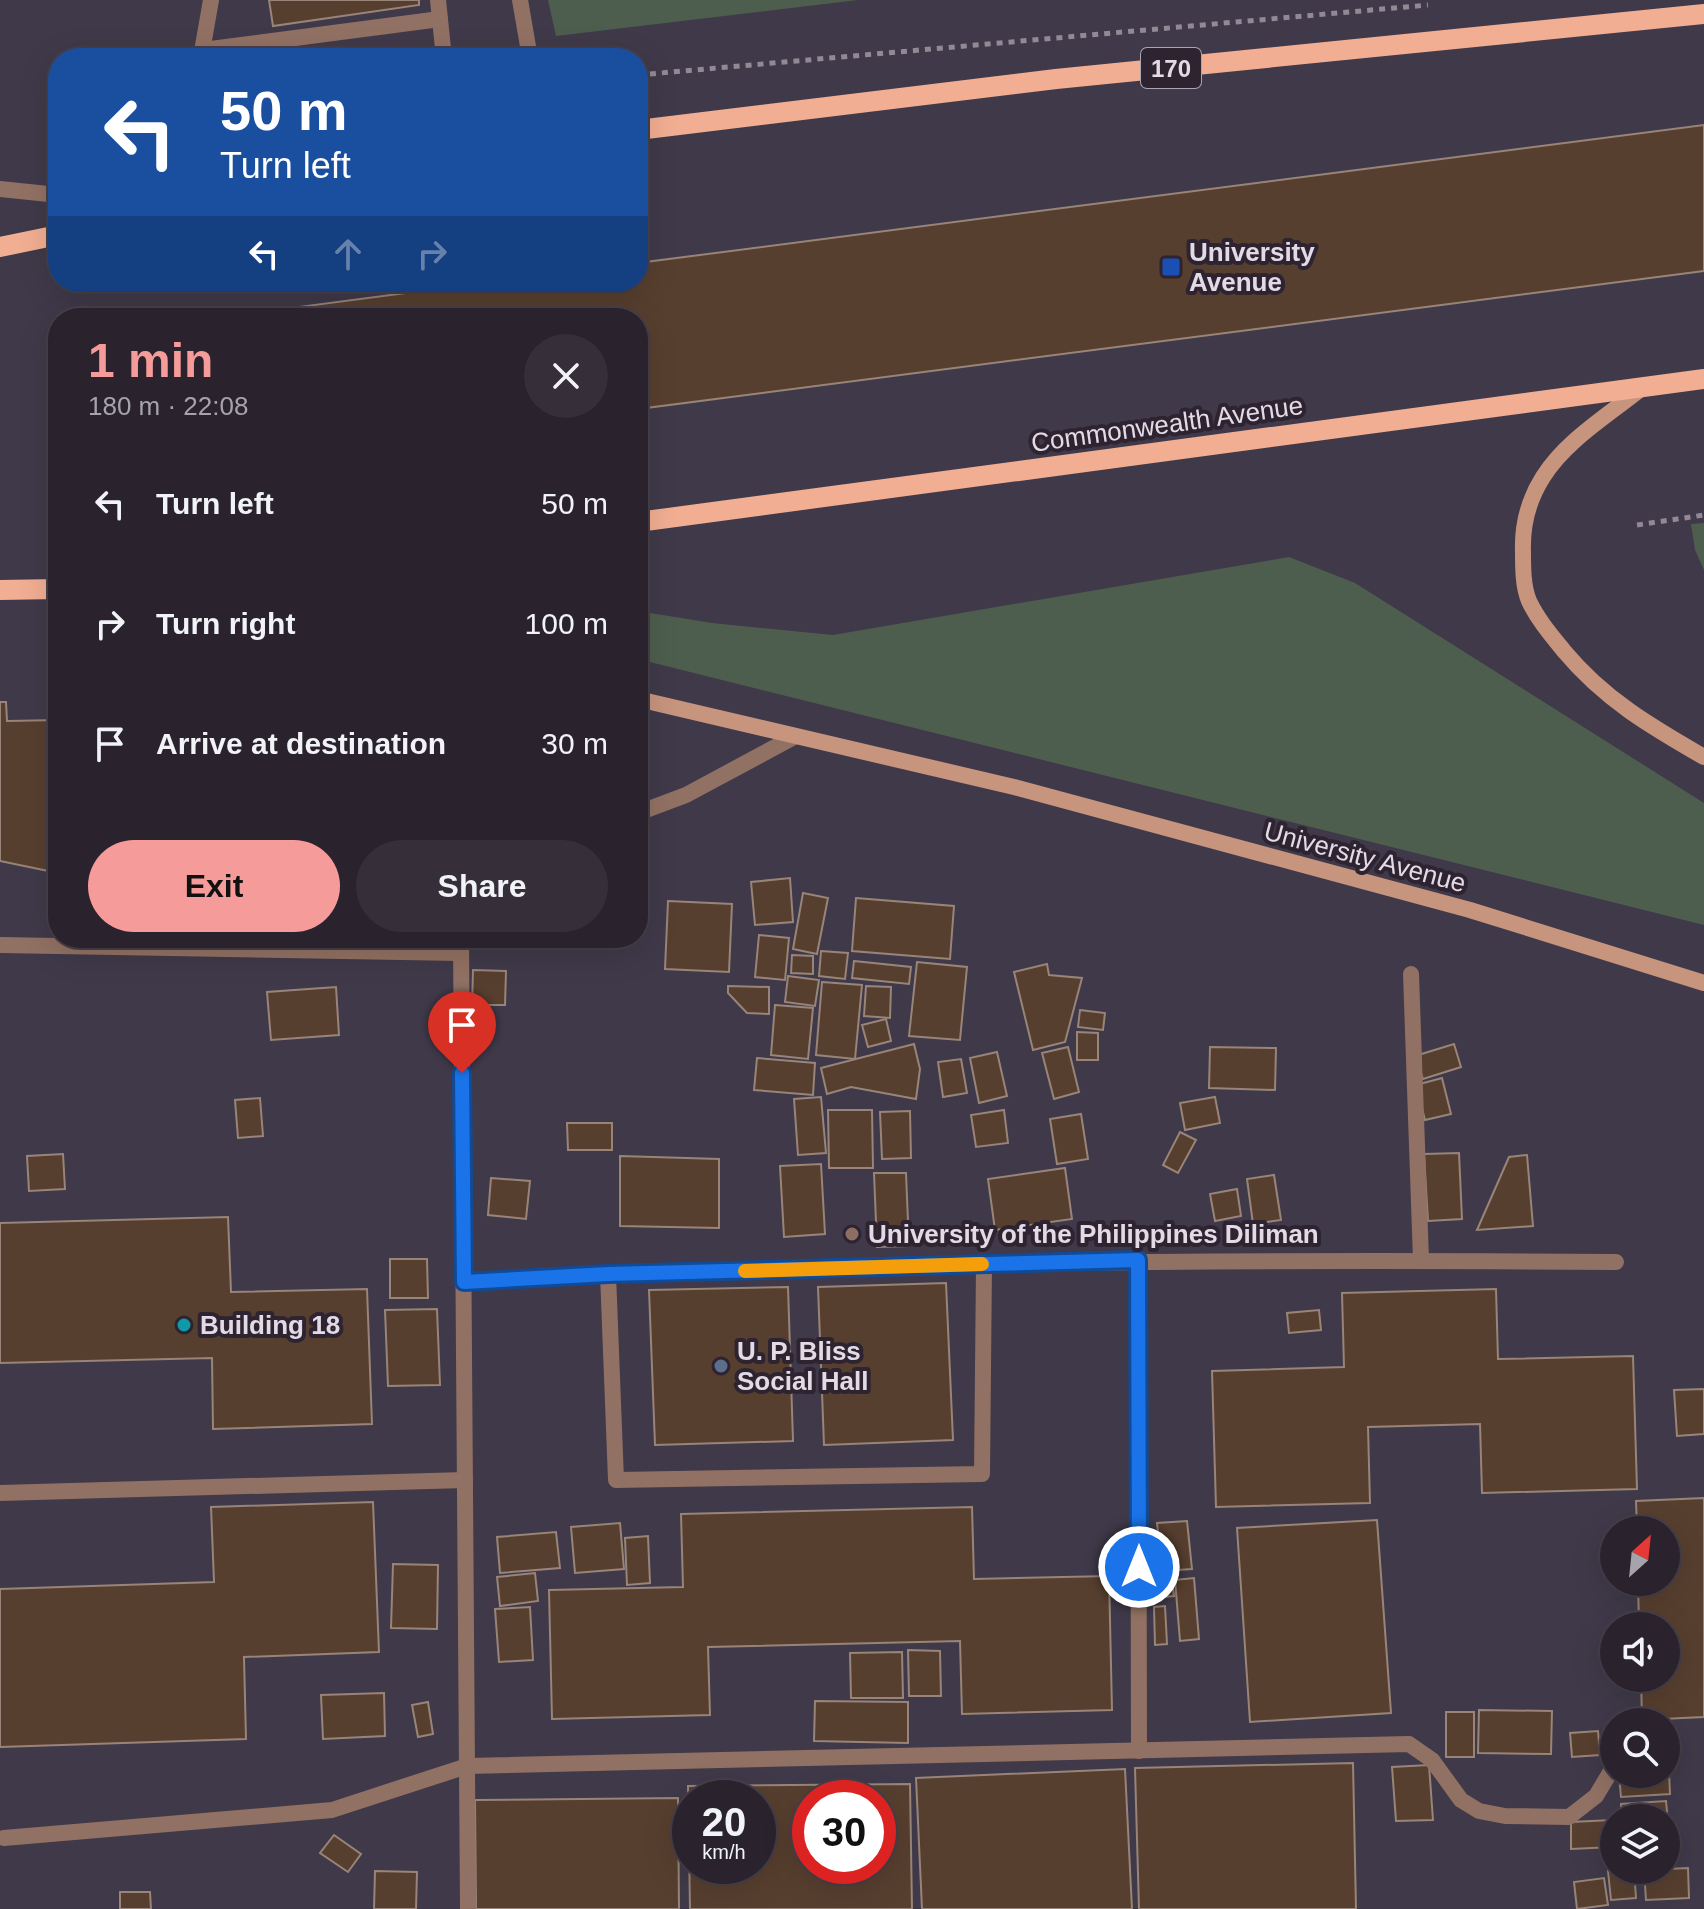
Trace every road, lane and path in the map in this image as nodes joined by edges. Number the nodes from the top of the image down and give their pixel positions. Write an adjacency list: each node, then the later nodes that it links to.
1 (211, 0): 7 (street)
2 (438, 0): 6 (street)
3 (520, 0): 10 (street)
4 (1434, 5): 11 (path)
5 (1704, 14): 12 (main road, 170)
6 (440, 19): 8 (street); 9 (street)
7 (203, 48)
8 (243, 48)
9 (443, 48)
10 (528, 48)
11 (648, 74)
12 (648, 129)
13 (0, 189): 14 (street)
14 (48, 194)
15 (48, 237): 16 (main road)
16 (0, 247)
17 (1704, 379): 18 (main road, Commonwealth Avenue)
18 (1643, 387): 20 (main road, Commonwealth Avenue); 26 (main road)
19 (1704, 515): 21 (path)
20 (648, 521)
21 (1637, 525)
22 (48, 589): 23 (main road)
23 (0, 590)
24 (648, 701): 25 (main road, University Avenue)
25 (794, 737): 27 (street); 32 (main road, University Avenue)
26 (1704, 757)
27 (648, 809)
28 (0, 945): 29 (street)
29 (48, 945)
30 (460, 948): 38 (street)
31 (1411, 974): 34 (street)
32 (1704, 983)
33 (1138, 1260): 34 (street); 36 (street); 41 (street)
34 (1421, 1260): 35 (street)
35 (1616, 1262)
36 (984, 1264): 37 (street); 37 (street)
37 (608, 1274): 38 (street)
38 (464, 1282): 39 (street)
39 (465, 1480): 40 (street); 42 (street)
40 (0, 1493)
41 (1139, 1751): 42 (street); 43 (street)
42 (467, 1766): 44 (street); 45 (street)
43 (1601, 1788)
44 (4, 1838)
45 (468, 1909)

